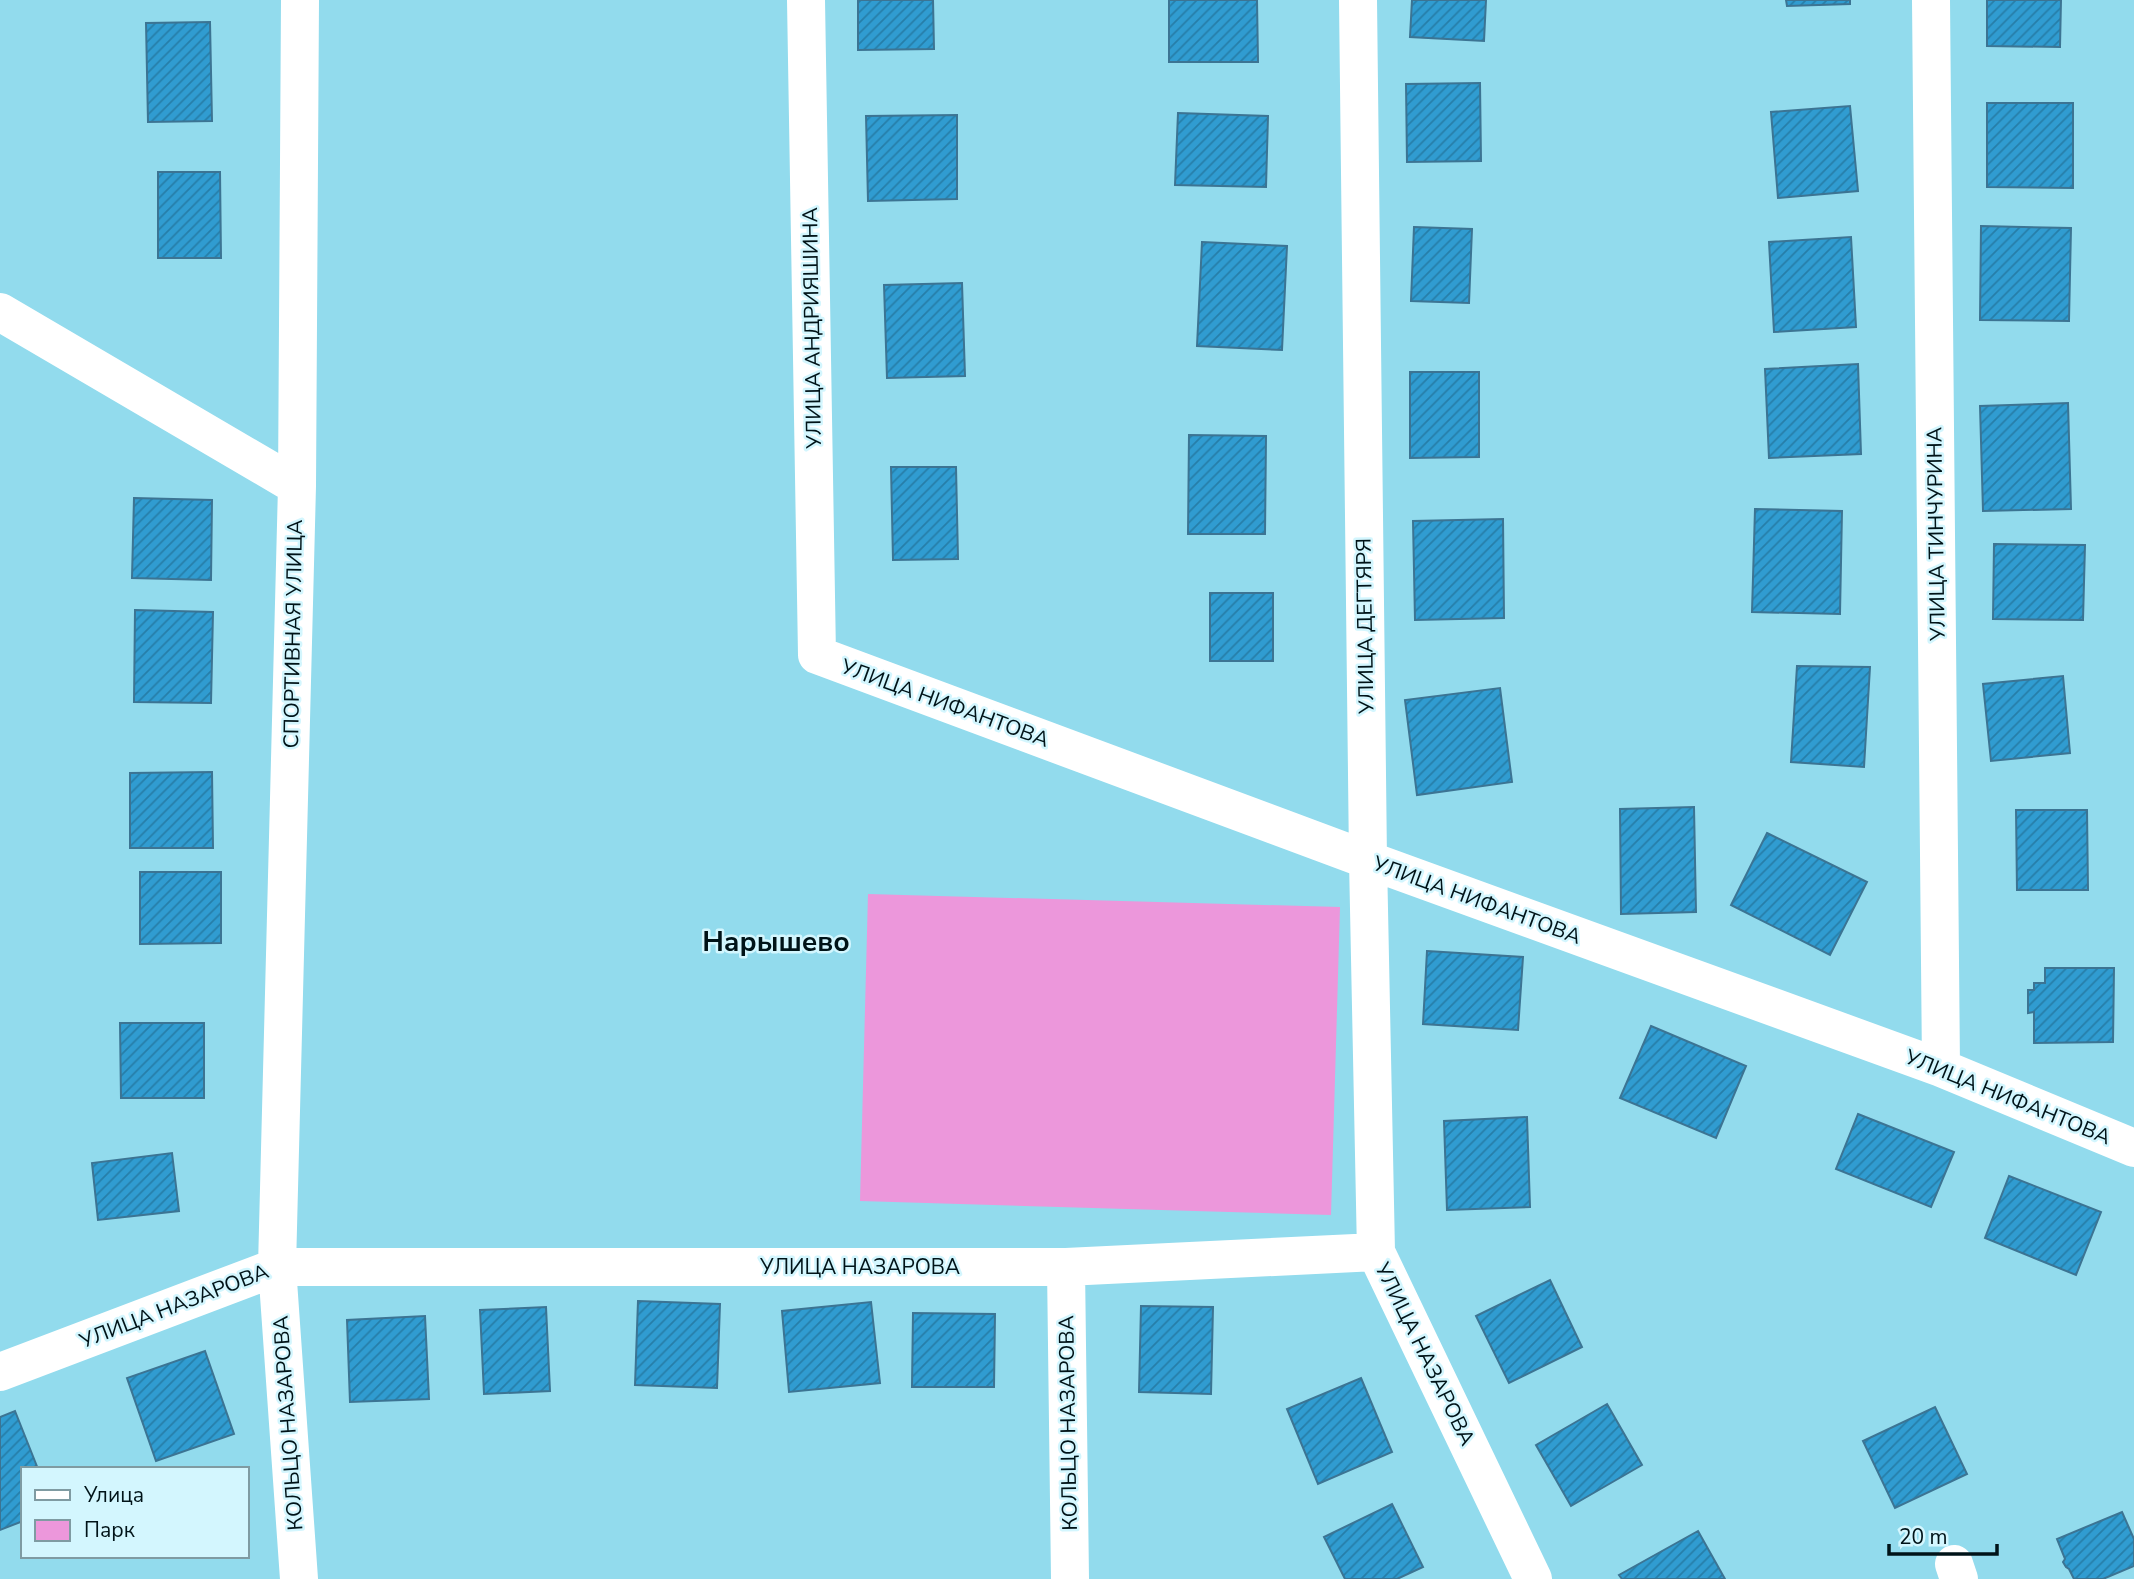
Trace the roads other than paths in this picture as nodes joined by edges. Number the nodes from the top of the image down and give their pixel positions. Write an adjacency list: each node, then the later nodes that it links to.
1 (300, 0): 6 (street, СПОРТИВНАЯ УЛИЦА)
2 (806, 0): 7 (street, УЛИЦА АНДРИЯШИНА)
3 (1358, 0): 8 (street, УЛИЦА ДЕГТЯРЯ)
4 (1931, 0): 9 (street, УЛИЦА ТИНЧУРИНА)
5 (0, 312): 6 (street)
6 (297, 486): 12 (street, СПОРТИВНАЯ УЛИЦА)
7 (817, 655): 8 (street, УЛИЦА НИФАНТОВА)
8 (1368, 860): 9 (street, УЛИЦА НИФАНТОВА); 11 (street, УЛИЦА ДЕГТЯРЯ)
9 (1941, 1068): 10 (street, УЛИЦА НИФАНТОВА)
10 (2134, 1148)
11 (1376, 1252): 13 (street, УЛИЦА НАЗАРОВА); 17 (street, УЛИЦА НАЗАРОВА)
12 (277, 1267): 13 (street, УЛИЦА НАЗАРОВА); 14 (street, УЛИЦА НАЗАРОВА); 15 (street, КОЛЬЦО НАЗАРОВА)
13 (1066, 1267): 16 (street, КОЛЬЦО НАЗАРОВА)
14 (0, 1372)
15 (299, 1579)
16 (1070, 1579)
17 (1533, 1579)

